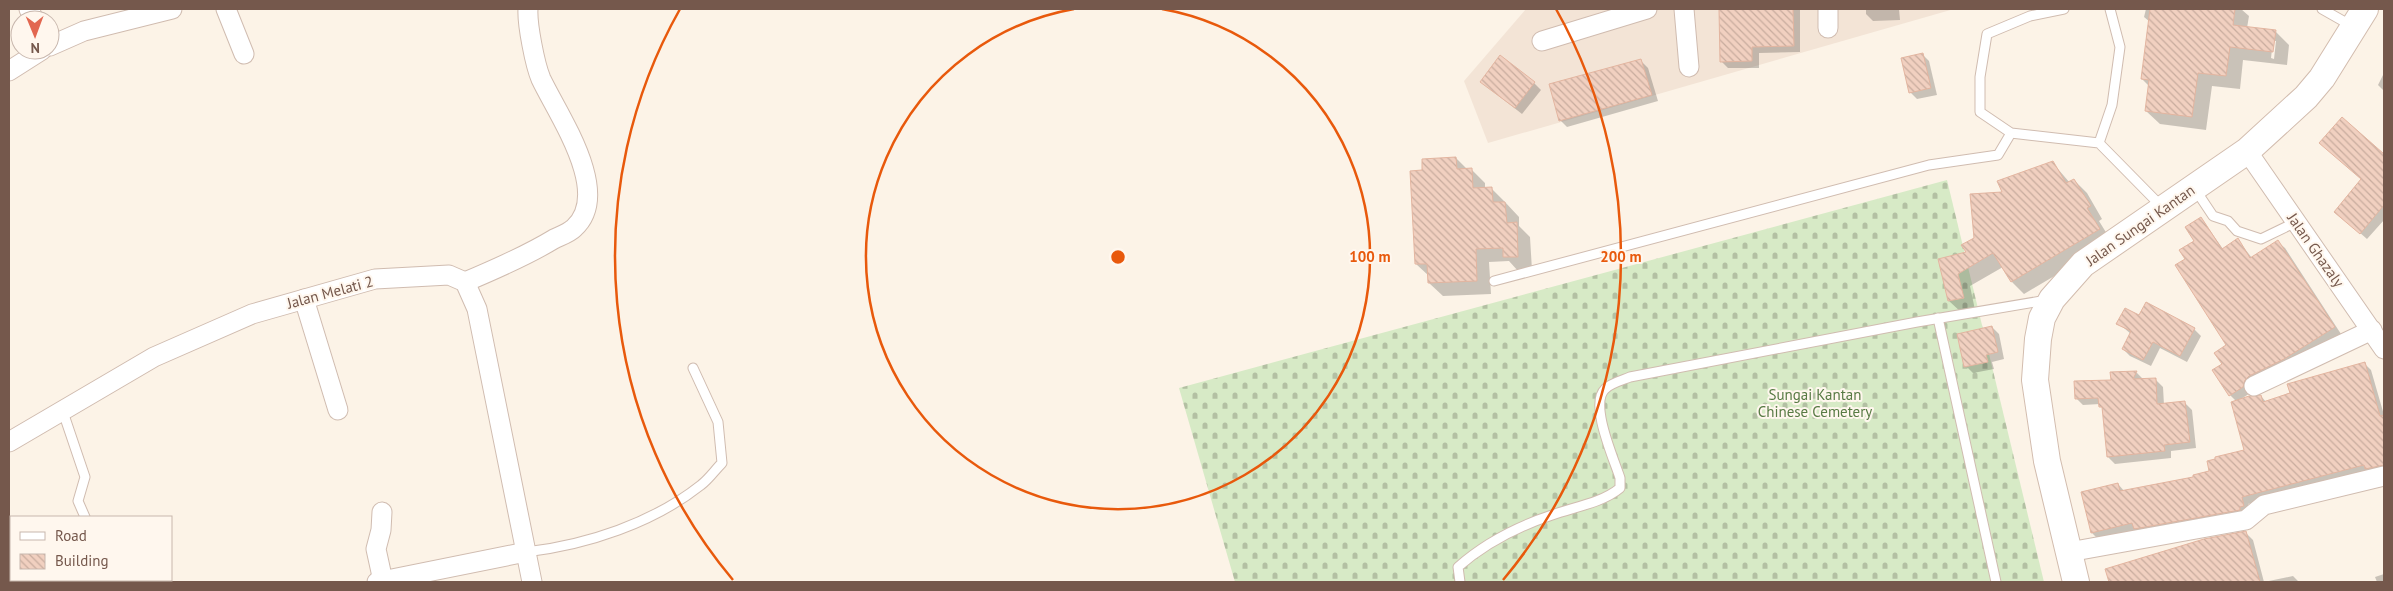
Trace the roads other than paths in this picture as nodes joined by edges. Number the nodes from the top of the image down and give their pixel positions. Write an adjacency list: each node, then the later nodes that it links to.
1 (172, 9): 13 (street)
2 (226, 9): 14 (street)
3 (528, 9): 25 (street)
4 (1647, 9): 12 (street)
5 (1684, 9): 16 (street)
6 (1828, 9): 11 (street)
7 (2064, 9): 18 (lane)
8 (2110, 9): 19 (lane)
9 (2322, 9): 10 (lane)
10 (2360, 18): 20 (main road, Jalan Sungai Kantan)
11 (1828, 28)
12 (1542, 40)
13 (60, 42)
14 (244, 54)
15 (26, 60): 17 (street)
16 (1689, 68)
17 (9, 70)
18 (2011, 133): 19 (lane); 24 (lane)
19 (2099, 143): 22 (lane)
20 (2247, 151): 21 (main road, Jalan Sungai Kantan); 23 (street, Jalan Ghazaly)
21 (2194, 188): 22 (main road, Jalan Sungai Kantan); 23 (lane)
22 (2163, 208): 27 (main road, Jalan Sungai Kantan)
23 (2297, 222): 29 (street, Jalan Ghazaly)
24 (1494, 281)
25 (465, 282): 26 (street, Jalan Melati 2); 39 (street)
26 (304, 299): 33 (street, Jalan Melati 2); 34 (street)
27 (2052, 299): 28 (lane); 40 (main road, Jalan Sungai Kantan)
28 (1938, 318): 43 (lane); 44 (lane)
29 (2372, 330): 30 (street, Jalan Ghazaly); 32 (street)
30 (2384, 349)
31 (693, 368): 39 (lane)
32 (2254, 386)
33 (62, 409): 35 (street, Jalan Melati 2); 38 (lane)
34 (338, 410)
35 (9, 442)
36 (2384, 476): 40 (street)
37 (382, 512): 41 (street)
38 (85, 516)
39 (526, 552): 41 (street); 42 (street)
40 (2069, 552): 45 (main road, Jalan Sungai Kantan)
41 (380, 581)
42 (532, 582)
43 (1460, 582)
44 (1996, 582)
45 (2076, 582)

